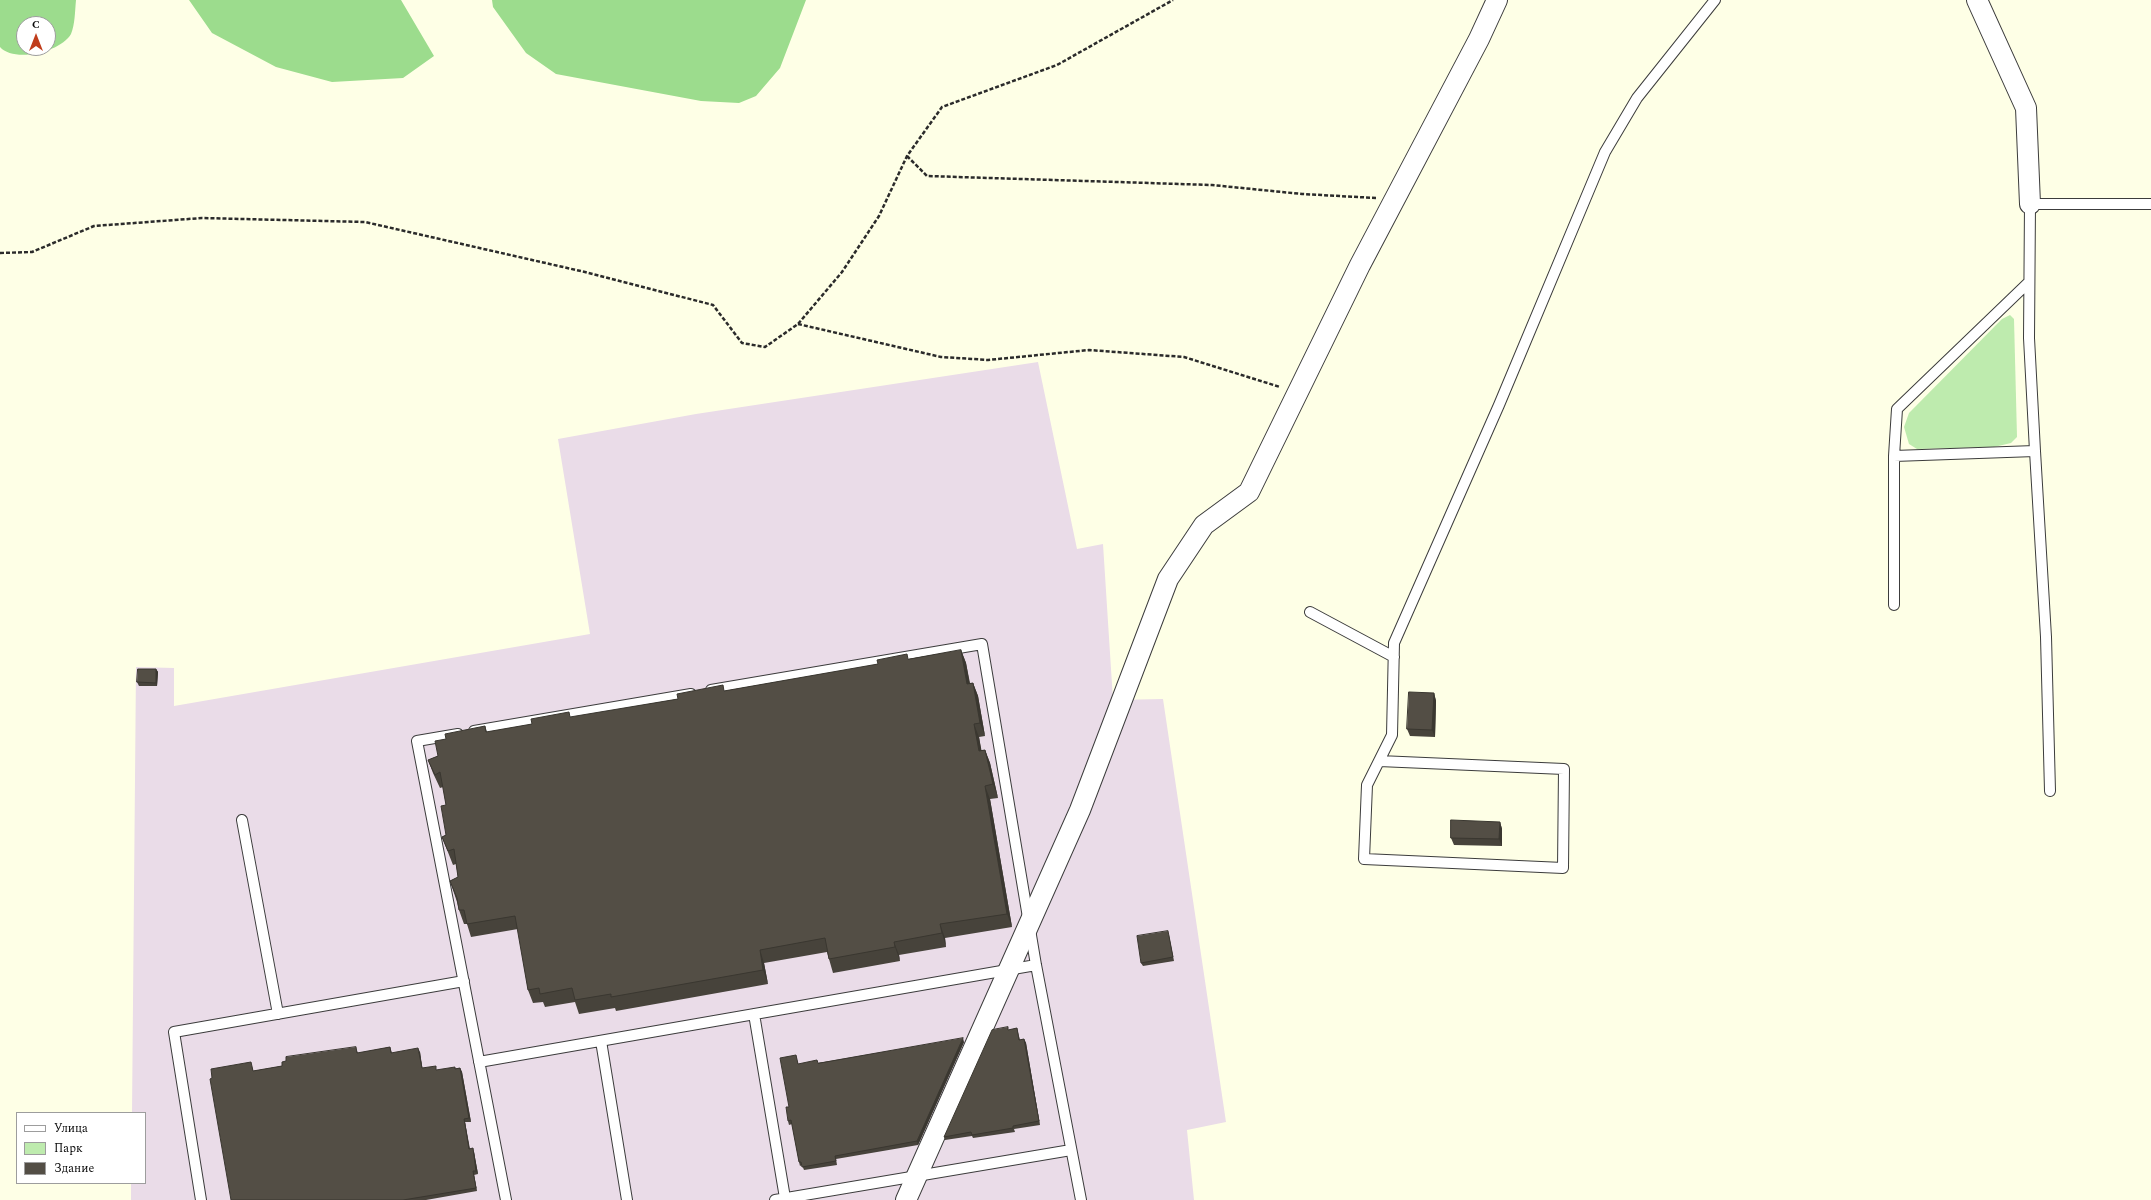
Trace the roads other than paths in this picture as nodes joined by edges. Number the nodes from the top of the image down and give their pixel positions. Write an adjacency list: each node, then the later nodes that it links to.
1 (1497, 0): 27 (street)
2 (1715, 0): 11 (lane)
3 (1978, 0): 4 (street)
4 (2030, 204): 5 (lane); 6 (lane)
5 (2151, 204)
6 (2029, 282): 7 (lane); 8 (lane)
7 (2035, 451): 8 (lane); 13 (lane)
8 (1894, 456): 9 (lane)
9 (1894, 605)
10 (1310, 612): 11 (lane)
11 (1394, 657): 12 (lane)
12 (1379, 762): 12 (lane)
13 (2050, 791)
14 (242, 820): 17 (lane)
15 (1036, 965): 16 (lane); 18 (lane); 21 (lane)
16 (464, 980): 17 (lane); 20 (lane)
17 (278, 1014): 23 (lane)
18 (754, 1014): 19 (lane); 22 (lane)
19 (601, 1041): 20 (lane); 25 (lane)
20 (479, 1062): 24 (lane)
21 (1071, 1150): 22 (lane); 28 (lane)
22 (785, 1198): 26 (lane)
23 (201, 1200)
24 (506, 1200)
25 (627, 1200)
26 (775, 1200)
27 (906, 1200)
28 (1080, 1200)

